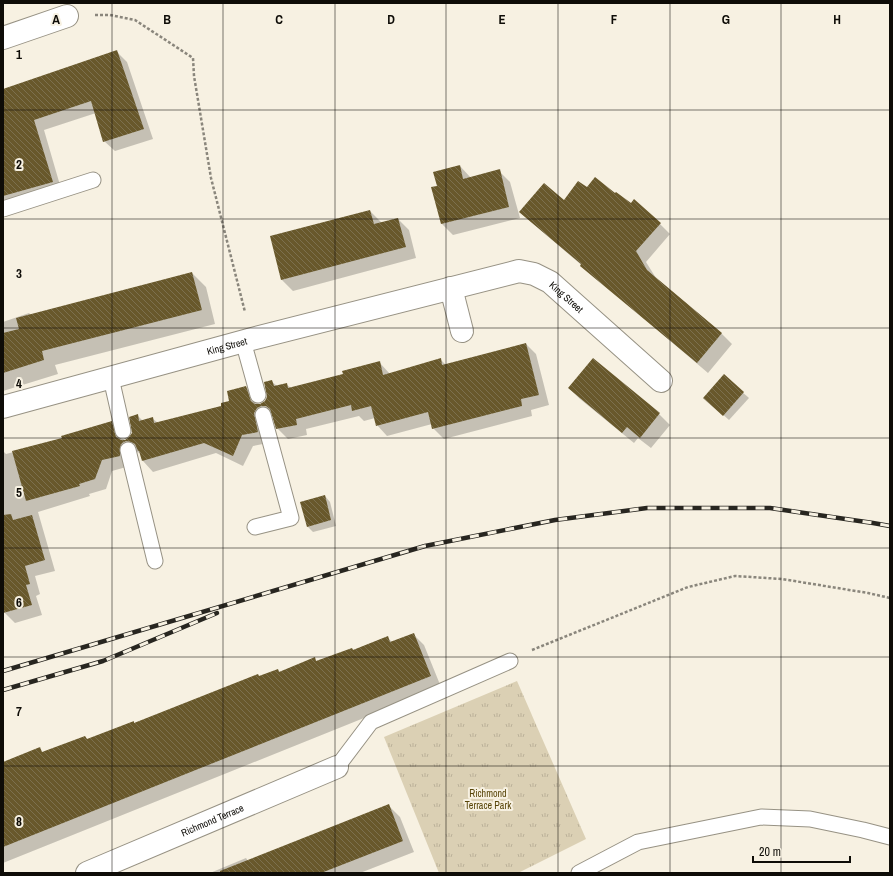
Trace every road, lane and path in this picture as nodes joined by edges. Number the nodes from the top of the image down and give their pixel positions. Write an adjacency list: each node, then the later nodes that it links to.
1 (67, 16): 2 (street); 7 (path)
2 (3, 38)
3 (93, 180): 4 (lane)
4 (3, 209)
5 (451, 288): 6 (street); 7 (street, King Street); 9 (street, King Street)
6 (462, 331)
7 (246, 341): 8 (street, King Street); 10 (lane)
8 (111, 378): 11 (street, King Street); 13 (lane)
9 (661, 380)
10 (258, 395)
11 (3, 407)
12 (263, 416): 15 (lane)
13 (123, 431)
14 (128, 450): 16 (lane)
15 (255, 527)
16 (155, 561)
17 (890, 598): 18 (path)
18 (510, 661): 19 (lane)
19 (337, 767): 21 (street, Richmond Terrace)
20 (890, 837): 22 (lane)
21 (87, 873)
22 (579, 873)

